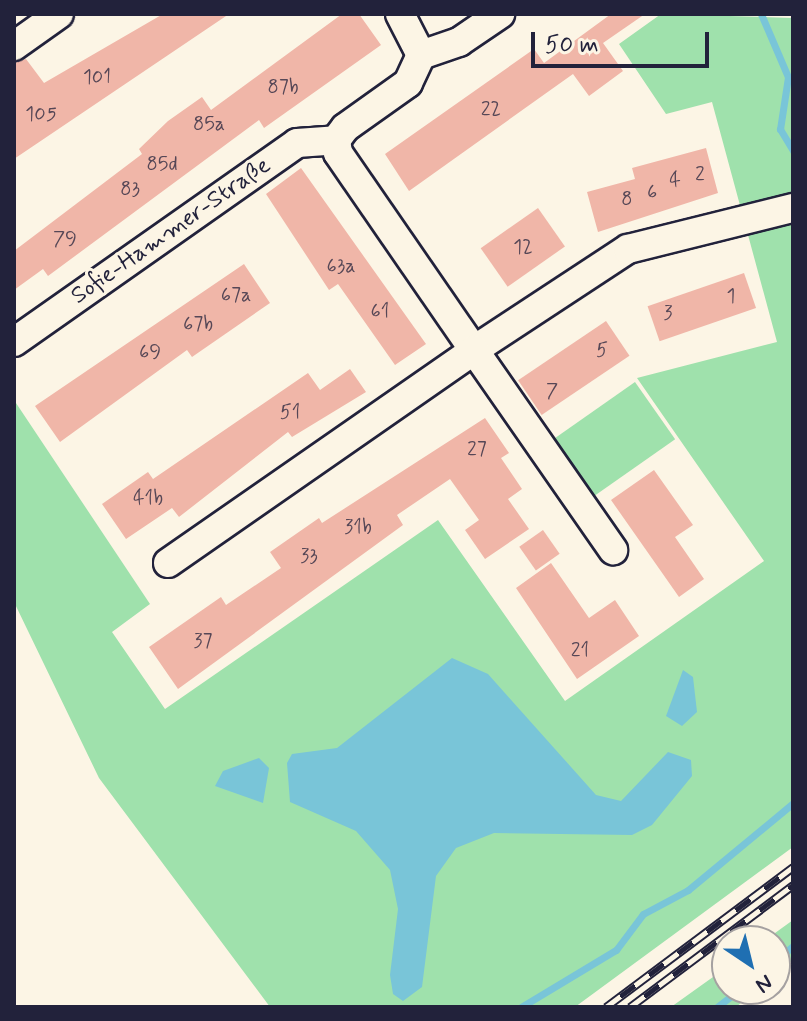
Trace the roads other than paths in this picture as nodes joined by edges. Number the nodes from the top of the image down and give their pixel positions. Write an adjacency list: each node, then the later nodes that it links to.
1 (59, 14): 4 (street)
2 (400, 14): 5 (street)
3 (500, 14): 5 (street)
4 (14, 46)
5 (421, 55): 6 (street)
6 (336, 140): 8 (street, Sofie-Hammer-Straße); 9 (street)
7 (793, 208): 9 (street)
8 (14, 342)
9 (474, 350): 10 (street); 11 (street)
10 (613, 550)
11 (168, 563)

